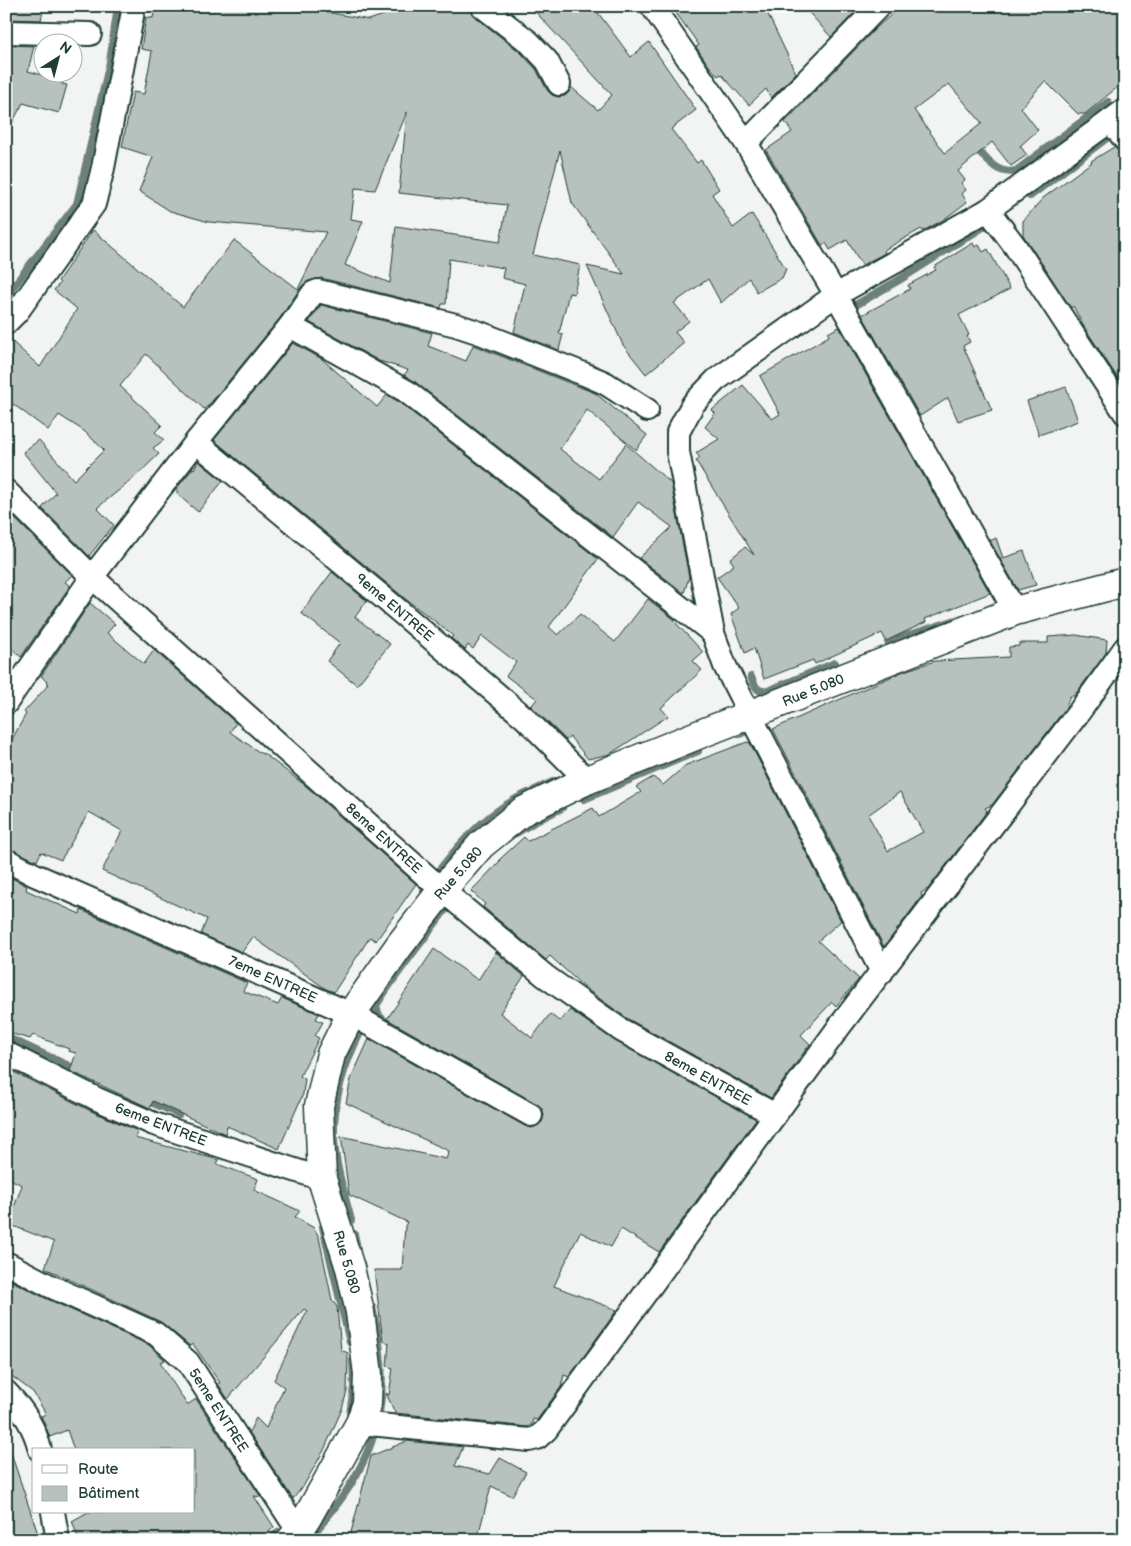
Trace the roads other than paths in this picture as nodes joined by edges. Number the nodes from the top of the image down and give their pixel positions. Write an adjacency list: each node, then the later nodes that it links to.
1 (134, 6): 13 (street)
2 (482, 6): 7 (street)
3 (652, 6): 10 (street)
4 (879, 6): 10 (street)
5 (6, 32): 6 (street)
6 (90, 34)
7 (559, 84)
8 (1117, 115): 9 (street); 11 (street)
9 (1125, 140)
10 (746, 143): 12 (street)
11 (988, 210): 12 (street); 16 (street)
12 (836, 295): 21 (street); 22 (street)
13 (6, 323)
14 (290, 326): 15 (street); 17 (street); 22 (street)
15 (647, 410)
16 (1125, 413)
17 (196, 442): 19 (street); 26 (street, 9eme ENTREE)
18 (6, 491): 19 (street, 8eme ENTREE)
19 (92, 577): 24 (street); 28 (street, 8eme ENTREE)
20 (1125, 582): 21 (main road, Rue 5.080)
21 (1015, 611): 25 (main road, Rue 5.080)
22 (713, 633): 25 (street)
23 (1125, 648): 29 (street)
24 (6, 704)
25 (750, 716): 26 (main road, Rue 5.080); 29 (street)
26 (587, 780): 28 (main road, Rue 5.080)
27 (6, 860): 30 (street, 7eme ENTREE)
28 (442, 890): 30 (main road, Rue 5.080); 33 (street, 8eme ENTREE)
29 (882, 972): 33 (street)
30 (351, 1014): 32 (street, 7eme ENTREE); 34 (main road, Rue 5.080)
31 (6, 1053): 34 (street, 6eme ENTREE)
32 (531, 1115)
33 (775, 1115): 37 (street)
34 (322, 1179): 37 (main road, Rue 5.080)
35 (6, 1263): 40 (street, 5eme ENTREE)
36 (6, 1392): 38 (street)
37 (360, 1423): 40 (main road, Rue 5.080)
38 (39, 1448)
39 (53, 1514): 41 (street)
40 (295, 1536)
41 (58, 1540)

